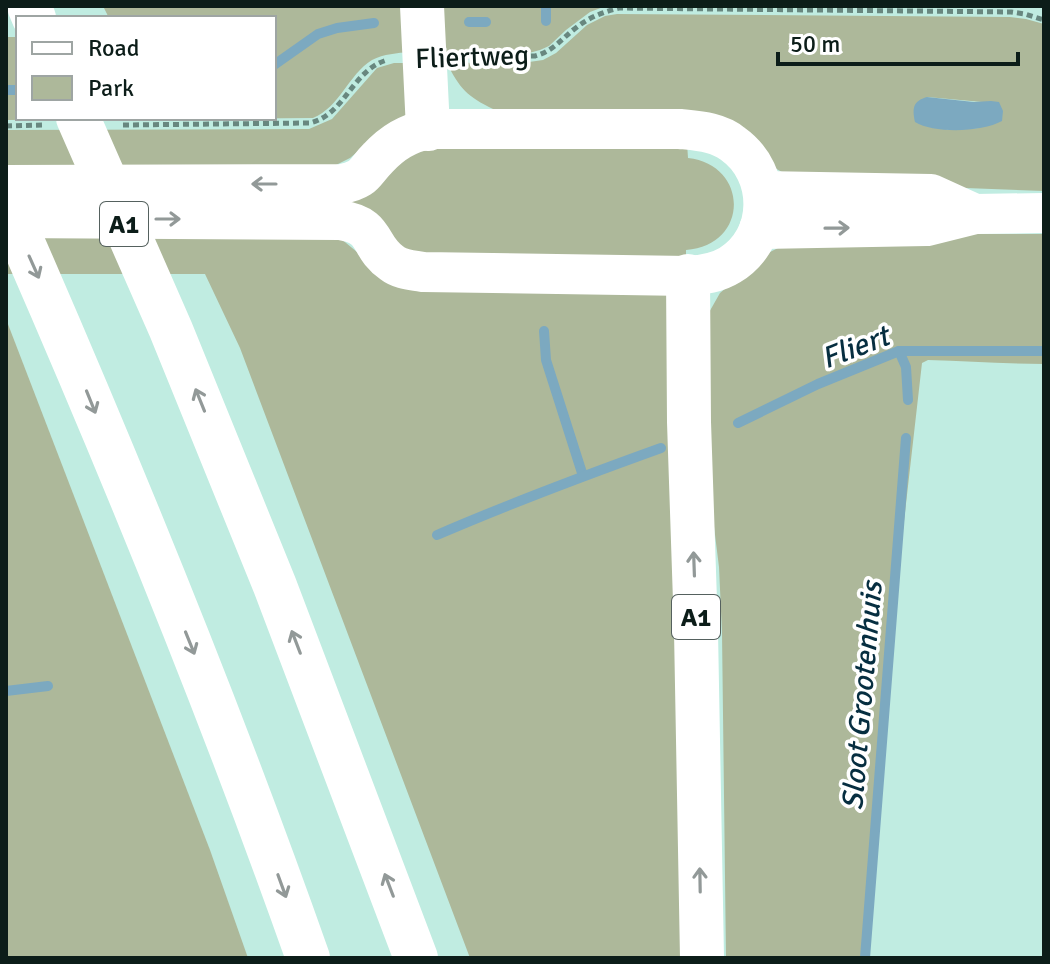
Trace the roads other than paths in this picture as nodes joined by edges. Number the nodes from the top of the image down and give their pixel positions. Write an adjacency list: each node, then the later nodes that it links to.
1 (422, 6): 3 (highway)
2 (81, 123): 12 (highway, A1, one-way to 2)
3 (428, 129): 5 (main road); 7 (main road)
4 (6, 185): 5 (main road, one-way to 4)
5 (341, 202): 9 (main road, one-way to 5); 10 (main road)
6 (6, 204): 11 (highway, one-way to 11)
7 (761, 210): 8 (main road); 10 (main road)
8 (1044, 213)
9 (6, 218)
10 (688, 276): 13 (highway, A1, one-way to 10)
11 (308, 958)
12 (416, 958)
13 (702, 958)

